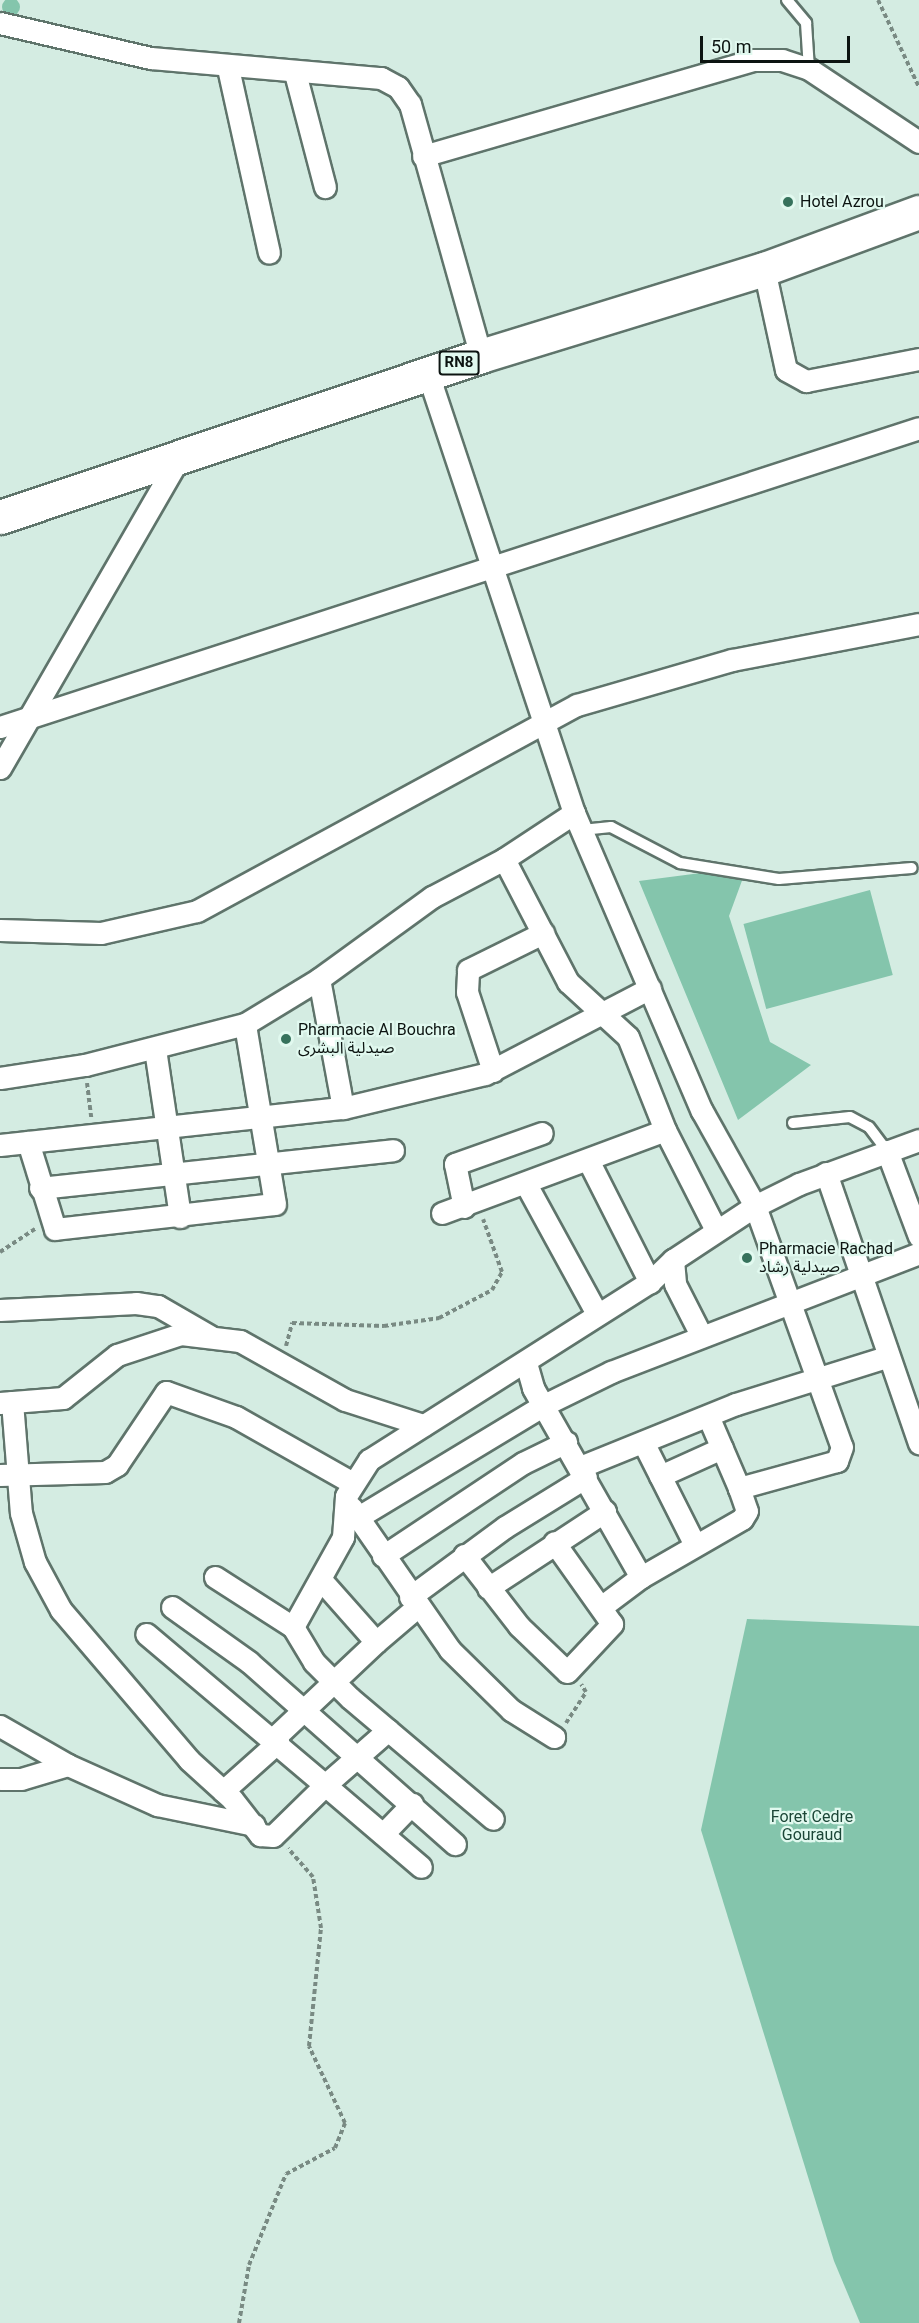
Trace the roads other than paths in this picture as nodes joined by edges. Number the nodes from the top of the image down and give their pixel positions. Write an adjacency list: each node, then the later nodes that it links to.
1 (787, 0): 4 (lane)
2 (0, 23): 3 (street)
3 (228, 69): 5 (street); 10 (street)
4 (810, 69): 6 (street); 7 (street)
5 (295, 73): 7 (street); 8 (street)
6 (919, 142)
7 (423, 156): 12 (street)
8 (325, 187)
9 (919, 212): 11 (main road, RN8)
10 (269, 253)
11 (764, 269): 12 (main road, RN8); 13 (street)
12 (481, 356): 14 (main road, RN8)
13 (919, 359)
14 (428, 374): 16 (main road, RN8); 18 (street)
15 (919, 429): 18 (street)
16 (180, 456): 17 (main road, RN8); 20 (street)
17 (0, 517)
18 (495, 567): 20 (street); 21 (street)
19 (919, 624): 21 (street)
20 (32, 718): 22 (street); 23 (street)
21 (544, 724): 24 (street); 27 (street)
22 (0, 727)
23 (0, 768)
24 (578, 821): 25 (street); 26 (lane); 30 (street)
25 (504, 859): 28 (street); 29 (street)
26 (912, 868)
27 (0, 930)
28 (543, 933): 31 (street); 34 (street)
29 (320, 979): 32 (street); 36 (street)
30 (650, 988): 31 (street); 54 (street)
31 (602, 1015): 34 (street); 40 (street)
32 (245, 1024): 33 (street); 37 (street)
33 (154, 1049): 35 (street); 39 (street)
34 (493, 1071): 36 (street)
35 (0, 1078)
36 (343, 1108): 37 (street)
37 (263, 1116): 39 (street); 47 (street)
38 (793, 1123): 46 (lane)
39 (166, 1127): 43 (street); 49 (street)
40 (665, 1131): 48 (street); 57 (street)
41 (542, 1133): 53 (street)
42 (919, 1140): 46 (street)
43 (28, 1142): 44 (street); 52 (street)
44 (0, 1145)
45 (393, 1150): 47 (street)
46 (887, 1151): 50 (street); 58 (street)
47 (271, 1162): 49 (street); 56 (street)
48 (589, 1162): 51 (street); 62 (street)
49 (174, 1173): 52 (street); 56 (street)
50 (826, 1173): 54 (street); 61 (street)
51 (528, 1186): 53 (street); 65 (street)
52 (40, 1188): 56 (street)
53 (471, 1205): 55 (street)
54 (755, 1206): 57 (street); 63 (street)
55 (442, 1213)
56 (180, 1217)
57 (716, 1230): 60 (street)
58 (919, 1236)
59 (919, 1253): 61 (street)
60 (673, 1260): 62 (street); 66 (street)
61 (858, 1275): 63 (street); 68 (street)
62 (650, 1282): 65 (street)
63 (789, 1301): 66 (street); 70 (street)
64 (0, 1310): 67 (street)
65 (597, 1314): 69 (street)
66 (701, 1335): 72 (street)
67 (210, 1336): 71 (street); 74 (street)
68 (886, 1357): 70 (street); 77 (street)
69 (526, 1363): 72 (street); 74 (street)
70 (818, 1378): 73 (street); 82 (street)
71 (6, 1402): 80 (street)
72 (544, 1405): 75 (street); 85 (street)
73 (708, 1416): 76 (street); 78 (street)
74 (423, 1425): 83 (street)
75 (566, 1442): 79 (street); 89 (street)
76 (643, 1442): 79 (street); 81 (street)
77 (919, 1443)
78 (722, 1448): 81 (street); 82 (street)
79 (583, 1472): 84 (street); 88 (street)
80 (8, 1475): 83 (street); 110 (street)
81 (660, 1476): 87 (street)
82 (739, 1488): 87 (street)
83 (349, 1489): 85 (street); 92 (street)
84 (605, 1511): 86 (street); 91 (street)
85 (355, 1519): 89 (street)
86 (554, 1542): 93 (street); 96 (street)
87 (695, 1545): 91 (street)
88 (464, 1555): 93 (street); 94 (street)
89 (383, 1556): 94 (street)
90 (215, 1577): 97 (street)
91 (641, 1577): 96 (street)
92 (322, 1581): 97 (street); 99 (street)
93 (488, 1588): 96 (street)
94 (414, 1602): 99 (street); 104 (street)
95 (172, 1607): 101 (street)
96 (601, 1607)
97 (293, 1627): 100 (street)
98 (146, 1634): 105 (street)
99 (376, 1642): 100 (street)
100 (336, 1684): 101 (street); 103 (street)
101 (305, 1712): 105 (street); 106 (street)
102 (0, 1726): 107 (street)
103 (388, 1730): 106 (street); 112 (street)
104 (554, 1737)
105 (276, 1740): 109 (street); 110 (street)
106 (358, 1758): 109 (street); 111 (street)
107 (68, 1765): 108 (street); 113 (street)
108 (0, 1779)
109 (325, 1785): 113 (street); 114 (street)
110 (223, 1791): 113 (street)
111 (412, 1804): 114 (street); 115 (street)
112 (493, 1819)
113 (254, 1825)
114 (383, 1834): 116 (street)
115 (455, 1844)
116 (421, 1867)

